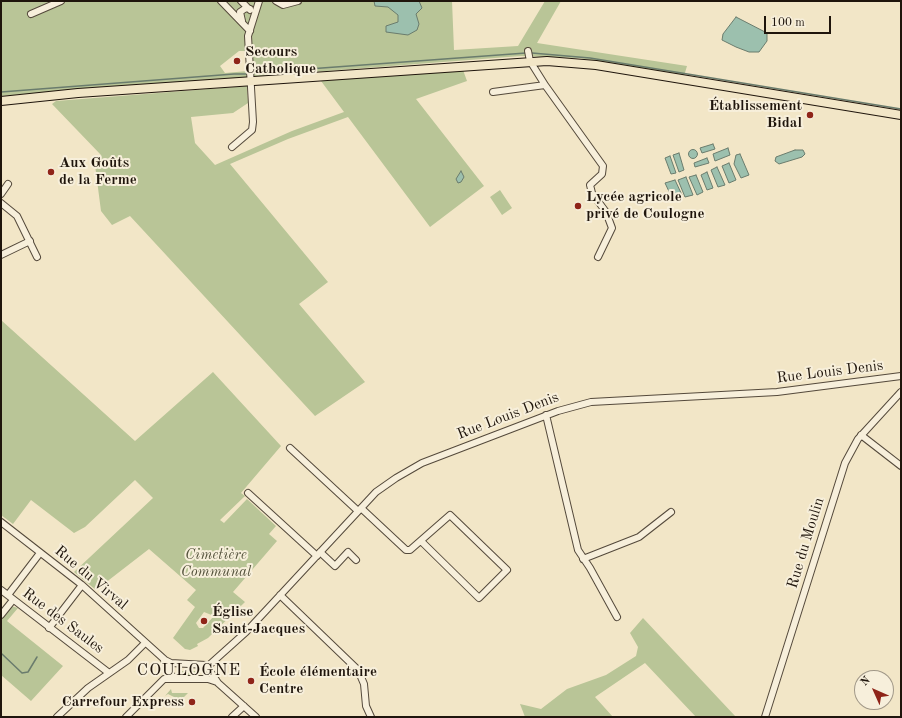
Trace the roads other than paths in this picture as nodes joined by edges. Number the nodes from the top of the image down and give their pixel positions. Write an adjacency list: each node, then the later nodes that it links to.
1 (61, 1): 8 (street)
2 (221, 1): 10 (street)
3 (241, 1): 7 (street)
4 (259, 1): 9 (street)
5 (276, 1): 6 (street)
6 (298, 1)
7 (250, 9): 9 (street); 10 (street)
8 (31, 14)
9 (255, 15): 11 (street)
10 (242, 22): 11 (street)
11 (250, 31): 14 (street)
12 (528, 51): 13 (street)
13 (530, 61): 14 (main road); 15 (street); 18 (main road)
14 (251, 81): 17 (main road); 19 (street)
15 (545, 85): 16 (street); 26 (street)
16 (493, 92)
17 (1, 101)
18 (901, 115)
19 (232, 147)
20 (8, 184): 21 (street)
21 (1, 194)
22 (1, 203): 23 (street)
23 (30, 241): 24 (street); 25 (street)
24 (1, 255)
25 (37, 257)
26 (598, 257)
27 (901, 376): 29 (street, Rue Louis Denis)
28 (901, 392): 30 (street, Rue du Moulin)
29 (546, 415): 34 (street, Rue Louis Denis); 40 (street)
30 (861, 435): 32 (street); 65 (street, Rue du Moulin)
31 (290, 448): 34 (street)
32 (901, 466)
33 (248, 493): 39 (street)
34 (360, 509): 37 (street); 39 (street, Rue Louis Denis)
35 (671, 512): 40 (street)
36 (1, 522): 38 (street, Rue du Virval)
37 (421, 541): 37 (street)
38 (40, 553): 42 (street, Rue du Virval); 44 (street)
39 (318, 554): 41 (street); 45 (street, Rue Louis Denis)
40 (583, 559): 48 (street)
41 (356, 560)
42 (82, 585): 49 (street); 50 (street, Rue du Virval)
43 (1, 590): 44 (street, Rue des Saules)
44 (8, 595): 46 (street, Rue des Saules)
45 (280, 596): 53 (street, Rue Louis Denis); 64 (street)
46 (14, 600): 47 (street); 49 (street, Rue des Saules)
47 (1, 616)
48 (617, 617)
49 (49, 628): 55 (street, Rue des Saules)
50 (145, 642): 51 (street, Rue du Virval); 55 (street)
51 (162, 658): 52 (street, Rue du Virval); 54 (street, Rue du Virval)
52 (175, 663): 53 (street); 54 (street)
53 (208, 668): 57 (street, Rue Louis Denis); 58 (street)
54 (169, 672): 56 (street, Rue du Virval)
55 (109, 673): 60 (street)
56 (175, 678): 57 (street); 61 (street)
57 (203, 678): 58 (street)
58 (218, 683): 59 (street)
59 (244, 706): 62 (street); 63 (street)
60 (57, 717)
61 (126, 717)
62 (232, 717)
63 (256, 717)
64 (371, 717)
65 (765, 717)

